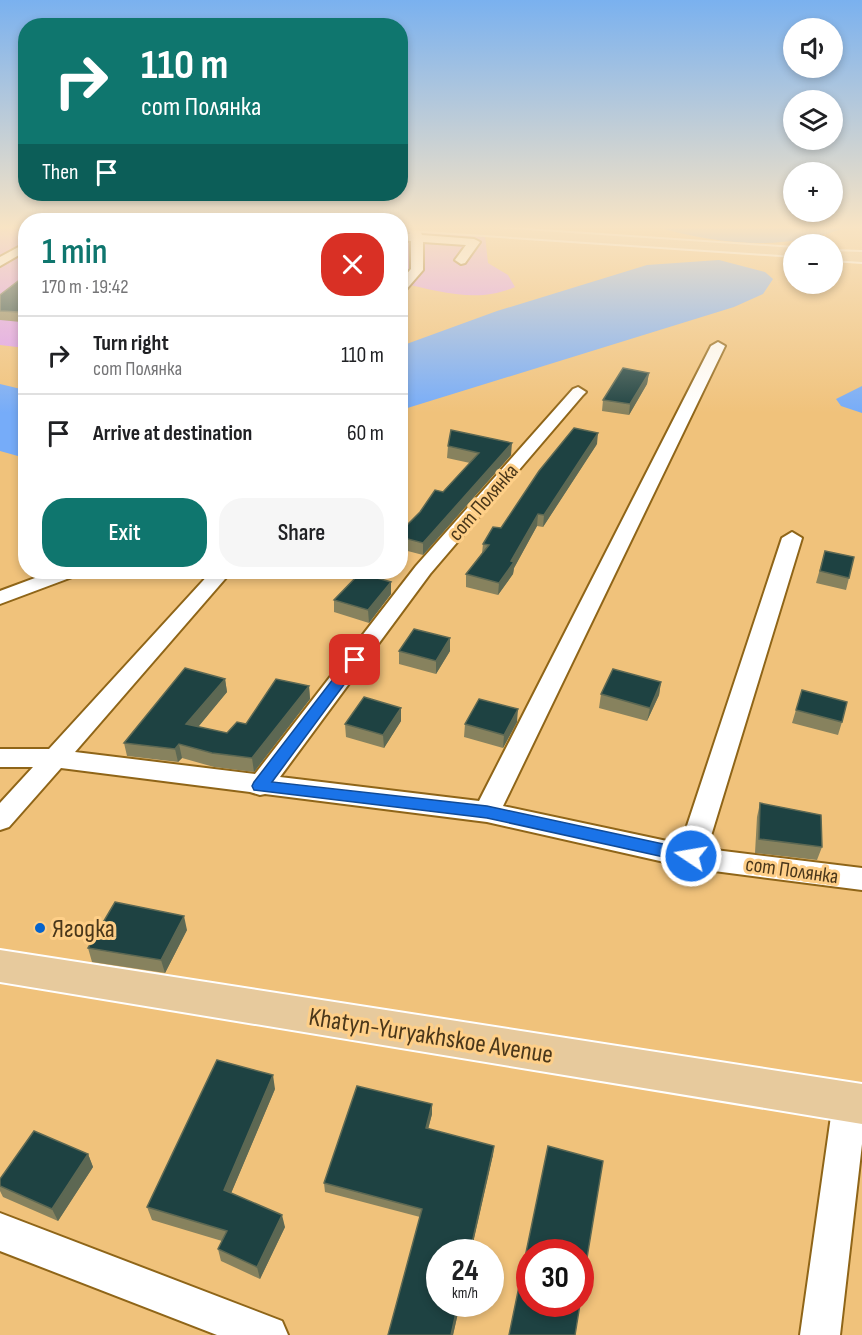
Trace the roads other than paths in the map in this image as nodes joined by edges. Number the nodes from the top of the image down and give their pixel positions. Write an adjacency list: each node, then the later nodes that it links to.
1 (718, 346): 10 (street)
2 (579, 392): 9 (street, сот Полянка)
3 (792, 538): 12 (street)
4 (50, 579): 6 (street)
5 (215, 579): 8 (street)
6 (0, 598)
7 (0, 758): 8 (street, сот Полянка)
8 (53, 758): 9 (street, сот Полянка); 11 (street)
9 (260, 786): 10 (street, сот Полянка)
10 (487, 812): 12 (street, сот Полянка)
11 (0, 820)
12 (691, 856): 13 (street, сот Полянка)
13 (862, 879)
14 (0, 966): 15 (main road, Khatyn-Yuryakhskoe Avenue)
15 (856, 1103): 18 (street)
16 (0, 1232): 17 (street)
17 (268, 1335)
18 (820, 1335)

